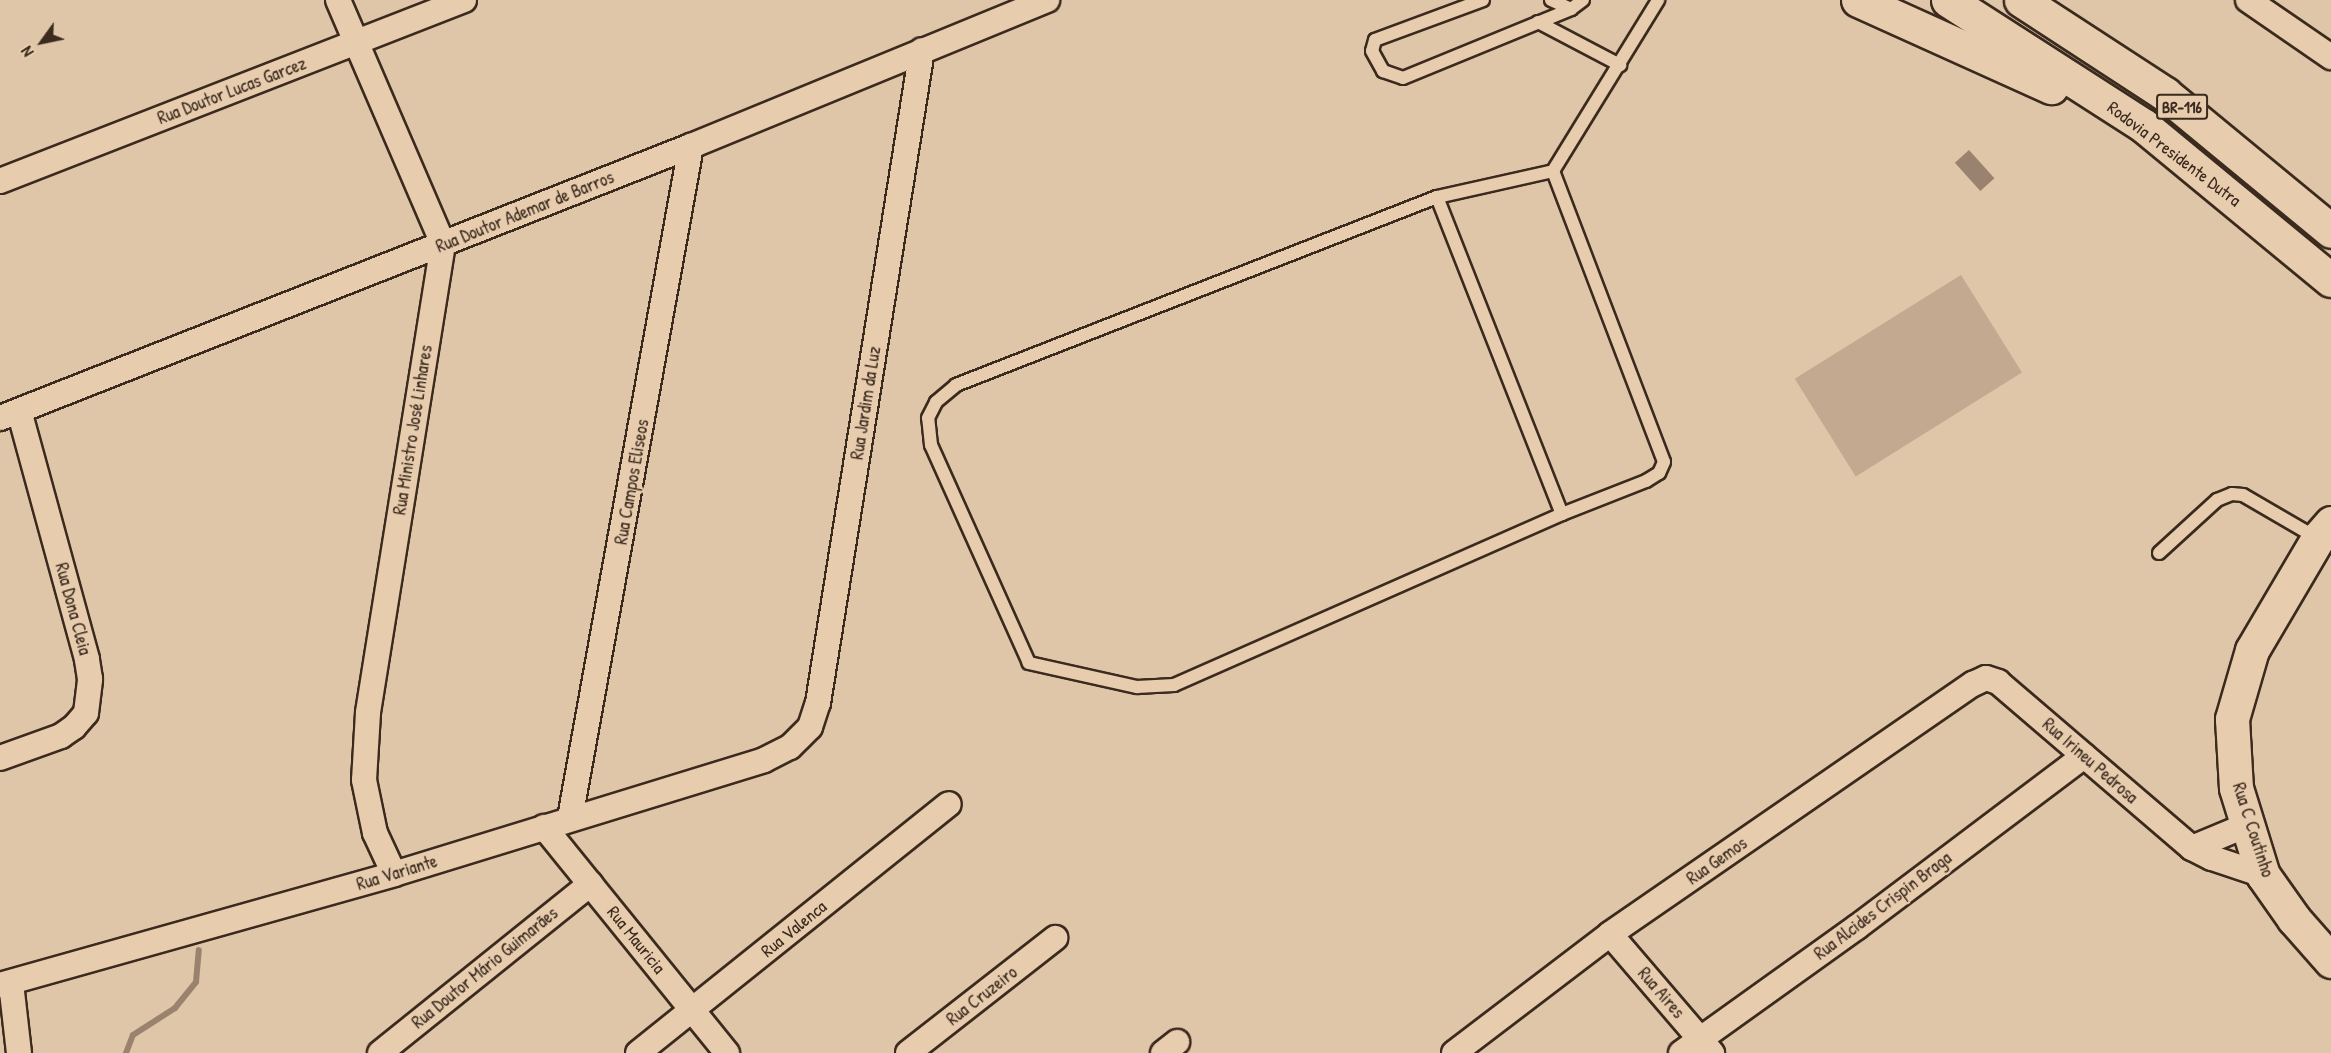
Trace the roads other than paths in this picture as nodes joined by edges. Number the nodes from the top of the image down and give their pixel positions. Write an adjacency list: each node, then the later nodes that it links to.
1 (338, 0): 15 (street)
2 (464, 0): 15 (street, Rua Doutor Lucas Garcez)
3 (1047, 0): 12 (street, Rua Doutor Ademar de Barros)
4 (1483, 0): 14 (lane)
5 (1551, 0): 13 (lane)
6 (1583, 0): 13 (lane)
7 (1658, 0): 18 (lane)
8 (1858, 0): 19 (main road)
9 (1948, 0): 19 (main road, Rodovia Presidente Dutra / BR-116)
10 (2021, 0): 24 (main road, BR-116)
11 (2248, 0): 17 (street)
12 (1008, 7): 16 (street, Rua Doutor Ademar de Barros)
13 (1571, 9): 14 (lane)
14 (1538, 22): 18 (lane)
15 (355, 44): 22 (street, Rua Doutor Lucas Garcez); 25 (street)
16 (922, 50): 20 (street, Rua Doutor Ademar de Barros); 32 (street, Rua Jardim da Luz)
17 (2331, 57)
18 (1620, 66): 21 (lane)
19 (2144, 126): 26 (main road, Rodovia Presidente Dutra / BR-116)
20 (691, 146): 25 (street, Rua Doutor Ademar de Barros); 36 (street, Rua Campos Eliseos)
21 (1552, 171): 23 (lane); 28 (lane)
22 (0, 181)
23 (1437, 197): 28 (lane); 28 (lane)
24 (2331, 231)
25 (443, 244): 27 (street, Rua Doutor Ademar de Barros); 40 (street, Rua Ministro José Linhares)
26 (2331, 280)
27 (10, 414): 34 (street, Rua Dona Cleia)
28 (1562, 514)
29 (2324, 531): 30 (lane); 37 (main road, Rua C Coutinho)
30 (2159, 553)
31 (1986, 678): 33 (street, Rua Irineu Pedrosa); 43 (street, Rua Gemos)
32 (790, 747): 36 (street, Rua Variante)
33 (2084, 756): 39 (street, Rua Irineu Pedrosa); 48 (street, Rua Alcides Crispin Braga)
34 (0, 758)
35 (949, 804): 47 (street, Rua Valenca)
36 (570, 818): 38 (street, Rua Variante)
37 (2247, 825): 39 (street); 41 (main road, Rua C Coutinho)
38 (544, 827): 40 (street, Rua Variante); 42 (street, Rua Mauricia)
39 (2192, 848): 41 (street, Rua Irineu Pedrosa)
40 (394, 874): 46 (street, Rua Variante)
41 (2263, 875): 45 (main road, Rua C Coutinho)
42 (590, 884): 47 (street, Rua Mauricia); 50 (street, Rua Doutor Mário Guimarães)
43 (1610, 934): 48 (street, Rua Aires); 54 (street, Rua Gemos)
44 (1055, 938): 53 (street, Rua Cruzeiro)
45 (2331, 961)
46 (5, 985): 49 (street)
47 (692, 1009): 51 (street, Rua Valenca); 52 (street, Rua Mauricia)
48 (1698, 1048)
49 (19, 1053)
50 (380, 1053)
51 (638, 1053)
52 (727, 1053)
53 (908, 1053)
54 (1454, 1053)

